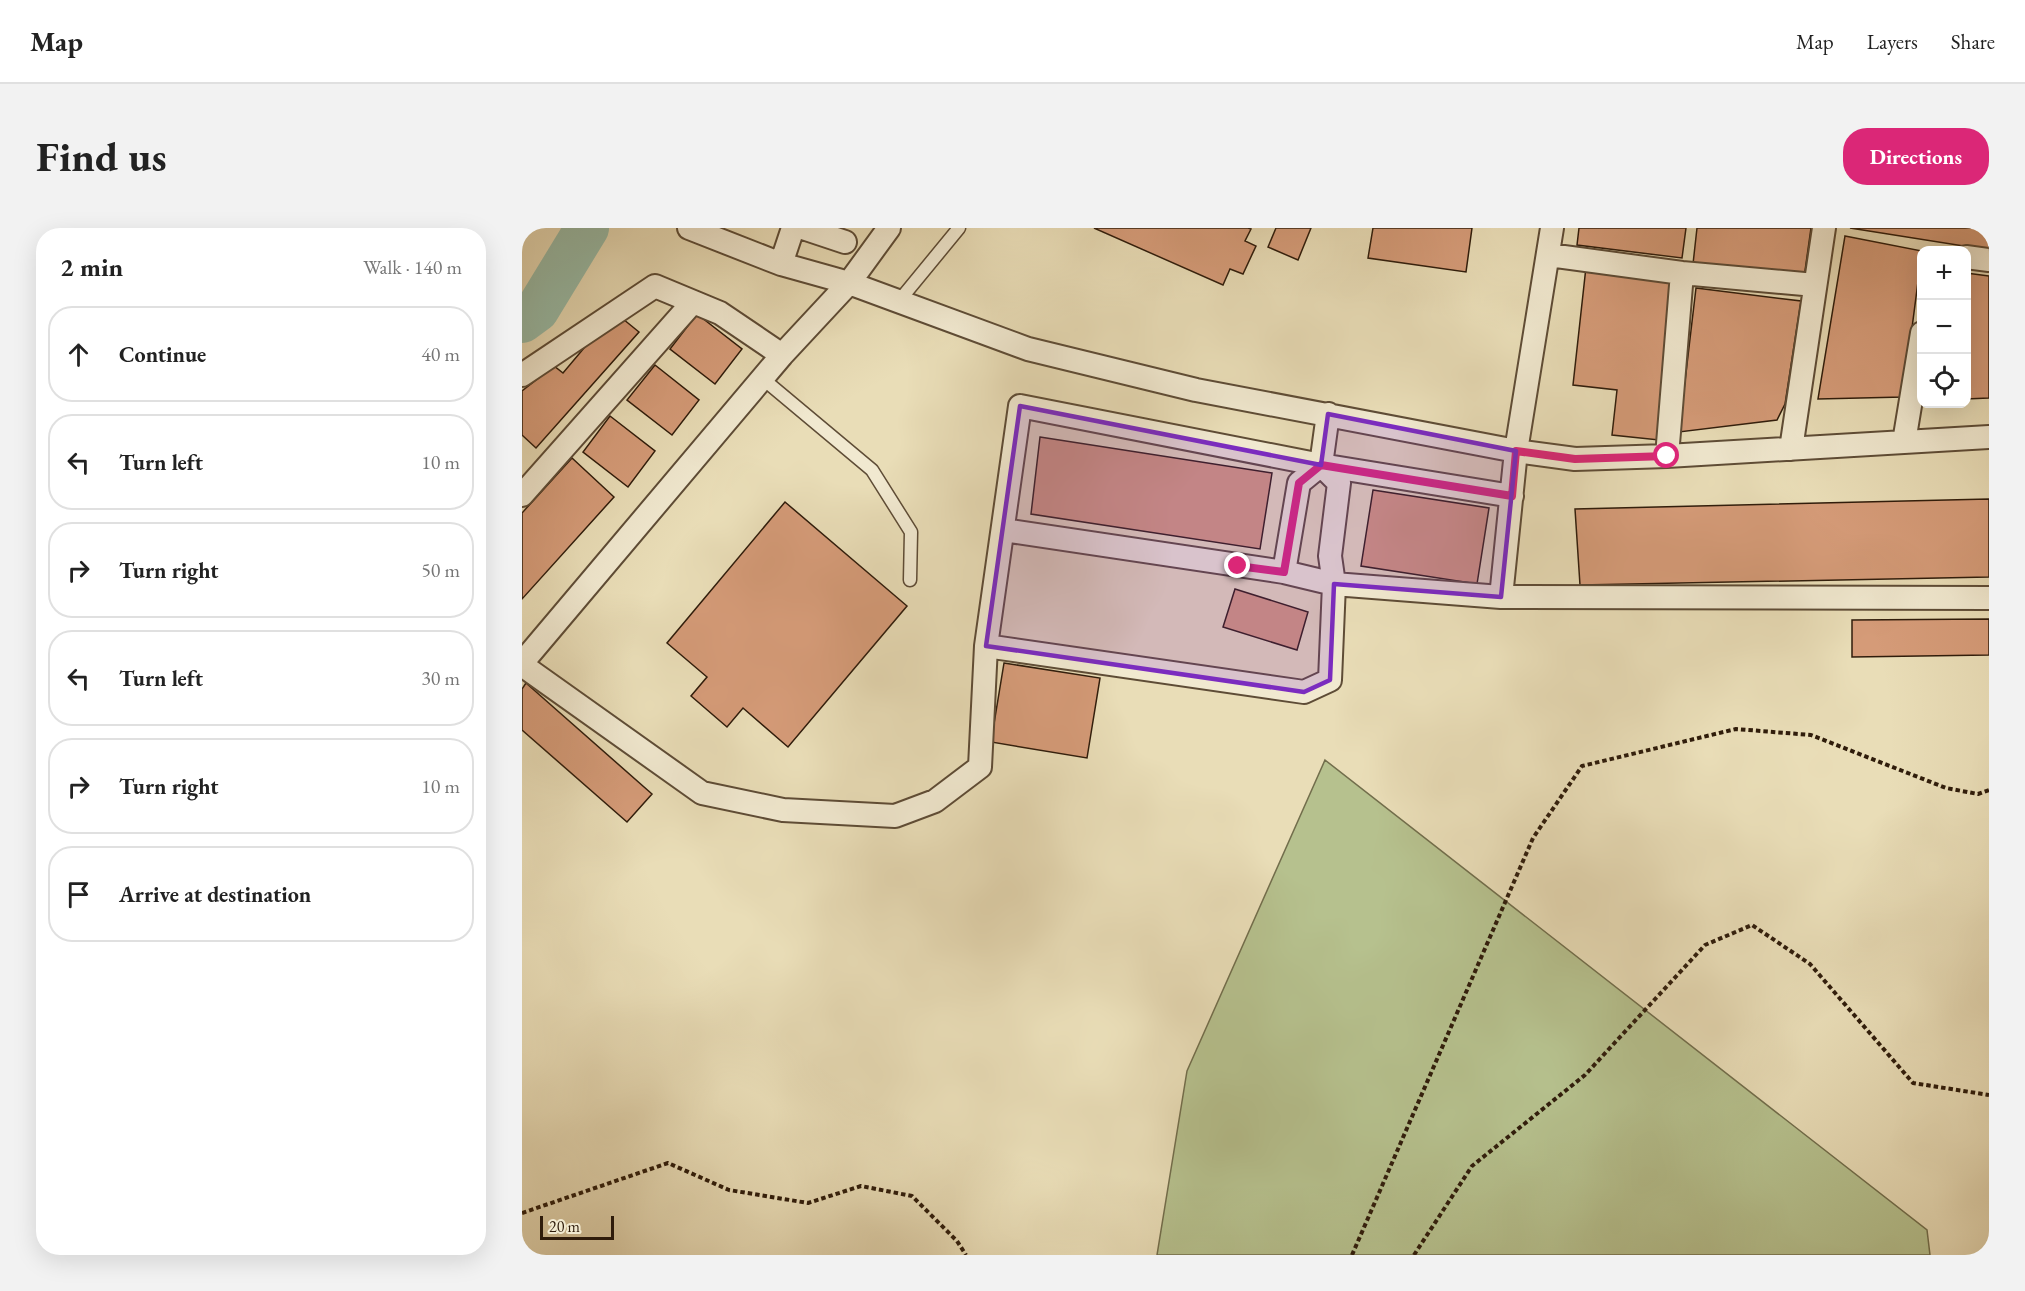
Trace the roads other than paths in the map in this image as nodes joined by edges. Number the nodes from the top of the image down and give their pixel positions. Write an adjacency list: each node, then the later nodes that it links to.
1 (689, 228): 12 (street)
2 (793, 228): 12 (street)
3 (803, 228): 8 (street)
4 (889, 228): 14 (street)
5 (959, 228): 16 (lane)
6 (1552, 228): 9 (street)
7 (1824, 228): 15 (street)
8 (845, 242)
9 (1549, 255): 13 (street); 26 (street)
10 (1971, 257): 11 (street)
11 (1989, 260)
12 (781, 264): 14 (street)
13 (1682, 273): 15 (street); 27 (street)
14 (849, 283): 16 (street); 19 (street)
15 (1815, 285): 25 (street)
16 (899, 301): 22 (street)
17 (693, 302): 19 (street); 20 (street); 29 (street)
18 (1919, 354): 24 (street)
19 (782, 355): 21 (street)
20 (522, 375)
21 (762, 378): 33 (lane); 38 (street)
22 (1329, 414): 26 (street); 28 (street)
23 (1989, 436): 24 (street)
24 (1904, 442): 25 (street)
25 (1791, 449): 27 (street)
26 (1516, 451): 27 (street); 30 (street)
27 (1667, 456)
28 (1321, 465): 30 (street); 31 (street); 32 (street); 34 (street)
29 (522, 495)
30 (1512, 496): 35 (street)
31 (1003, 530): 32 (street); 37 (street)
32 (1284, 572): 34 (street)
33 (910, 580)
34 (1334, 584): 35 (street); 37 (street)
35 (1501, 597): 36 (street)
36 (1989, 598)
37 (986, 646): 38 (street)
38 (522, 664)

